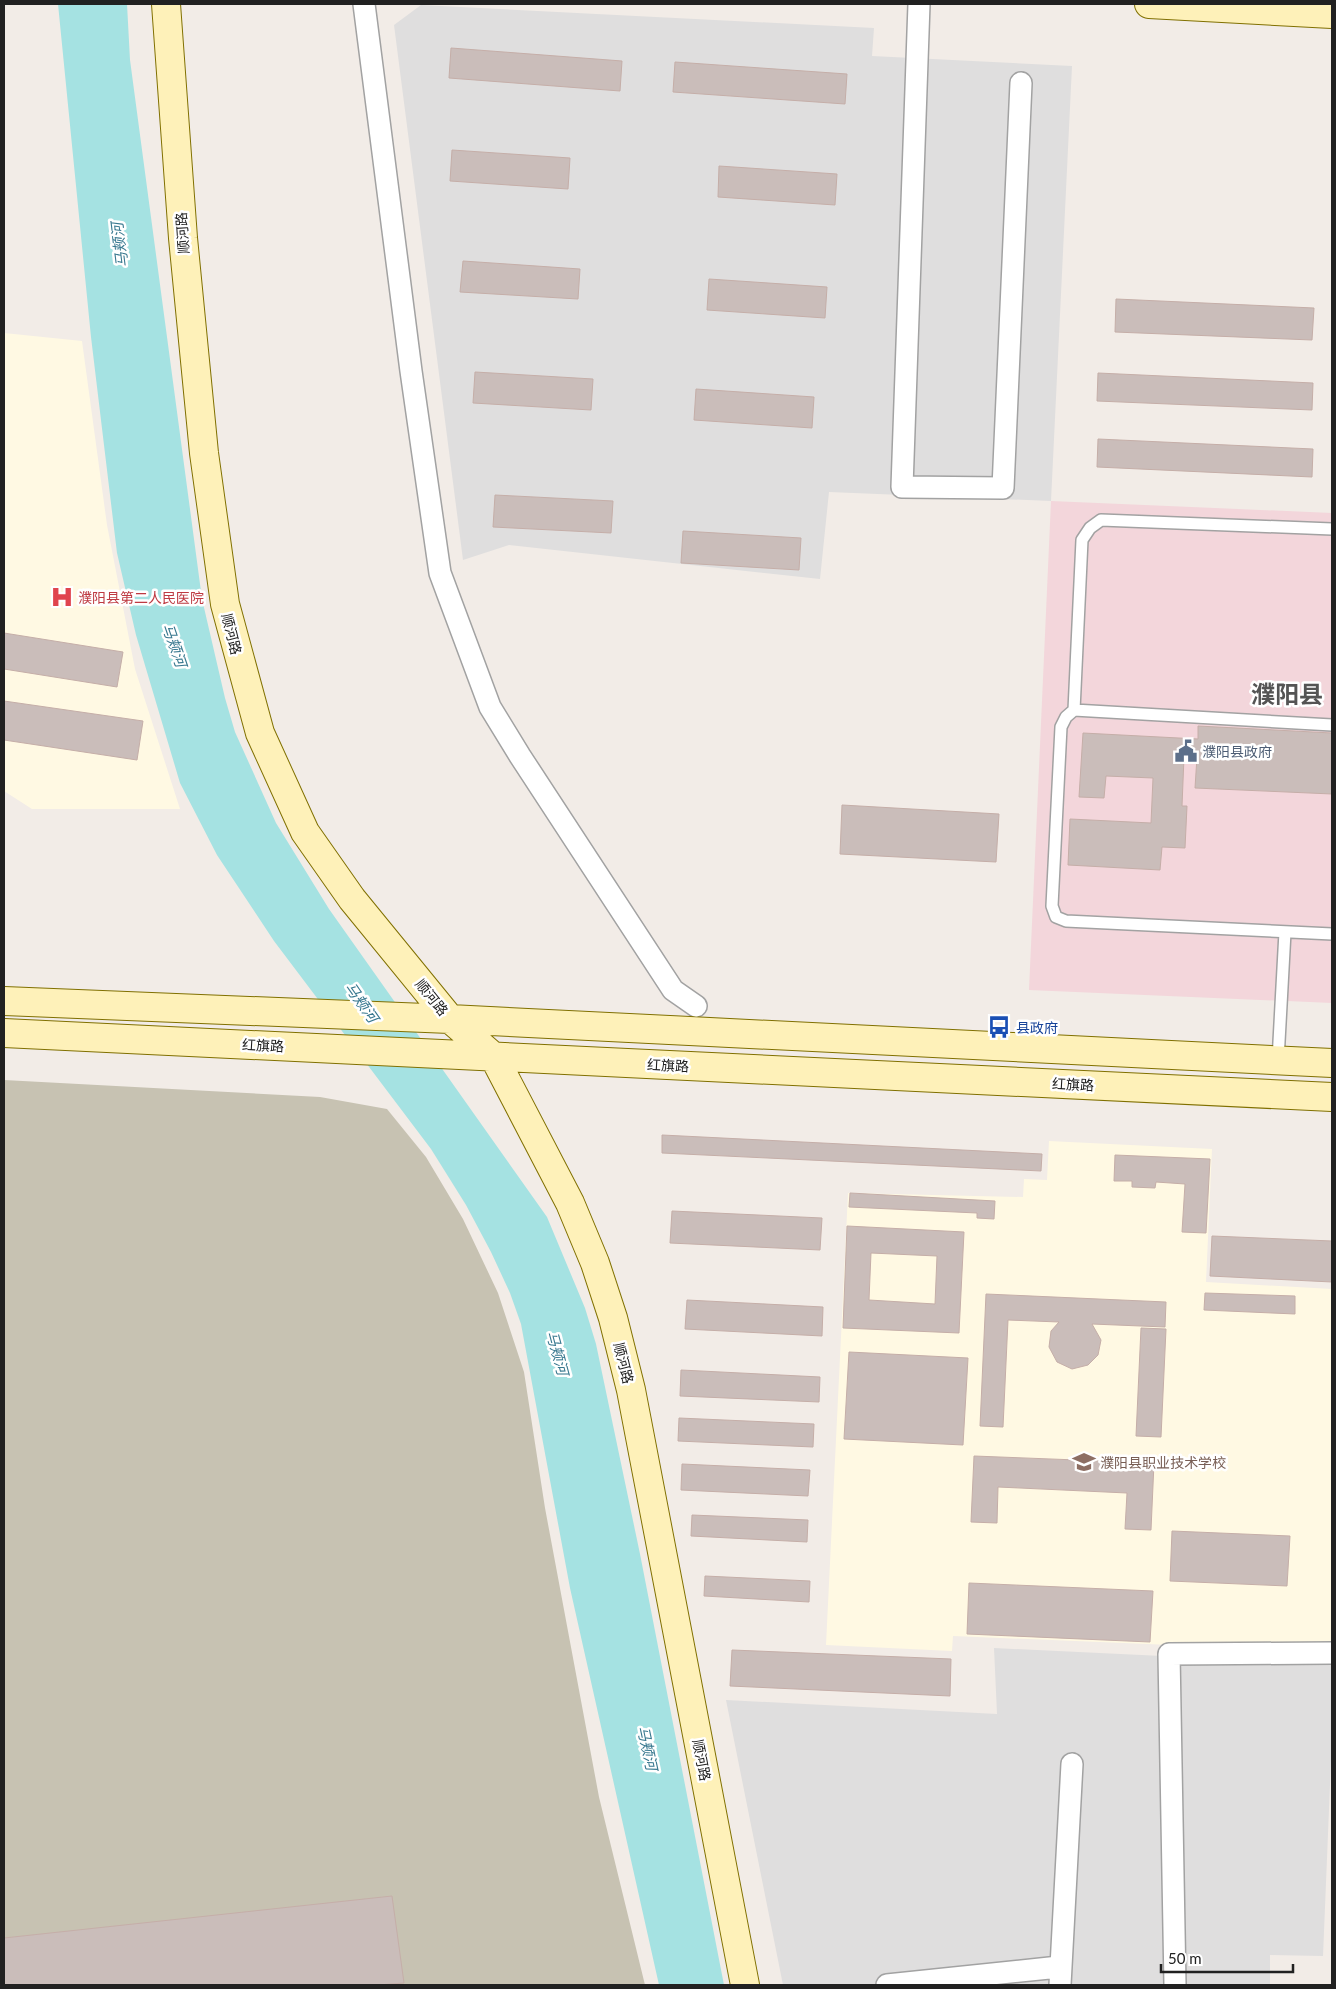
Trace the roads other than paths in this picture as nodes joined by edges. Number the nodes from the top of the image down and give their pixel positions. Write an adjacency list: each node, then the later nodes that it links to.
1 (166, 4): 15 (main road, 顺河路)
2 (364, 4): 14 (street)
3 (919, 4): 7 (street)
4 (1149, 4): 5 (main road)
5 (1282, 7): 6 (main road)
6 (1332, 14)
7 (1021, 82)
8 (1332, 529): 9 (lane)
9 (1074, 710): 10 (lane); 11 (lane)
10 (1332, 725)
11 (1285, 932): 12 (lane); 19 (lane)
12 (1332, 934)
13 (4, 1001): 15 (main road)
14 (696, 1006)
15 (437, 1018): 17 (main road); 18 (main road, 顺河路)
16 (4, 1034): 18 (main road, 红旗路)
17 (905, 1041): 19 (main road); 21 (main road)
18 (494, 1057): 21 (main road, 红旗路); 27 (main road, 顺河路)
19 (1278, 1060): 20 (main road)
20 (1332, 1063)
21 (904, 1076): 22 (main road, 红旗路)
22 (1332, 1097)
23 (1332, 1653): 29 (street)
24 (1072, 1764): 25 (street)
25 (1060, 1976): 26 (street)
26 (950, 1982): 28 (street)
27 (745, 1985)
28 (887, 1985)
29 (1175, 1985)

